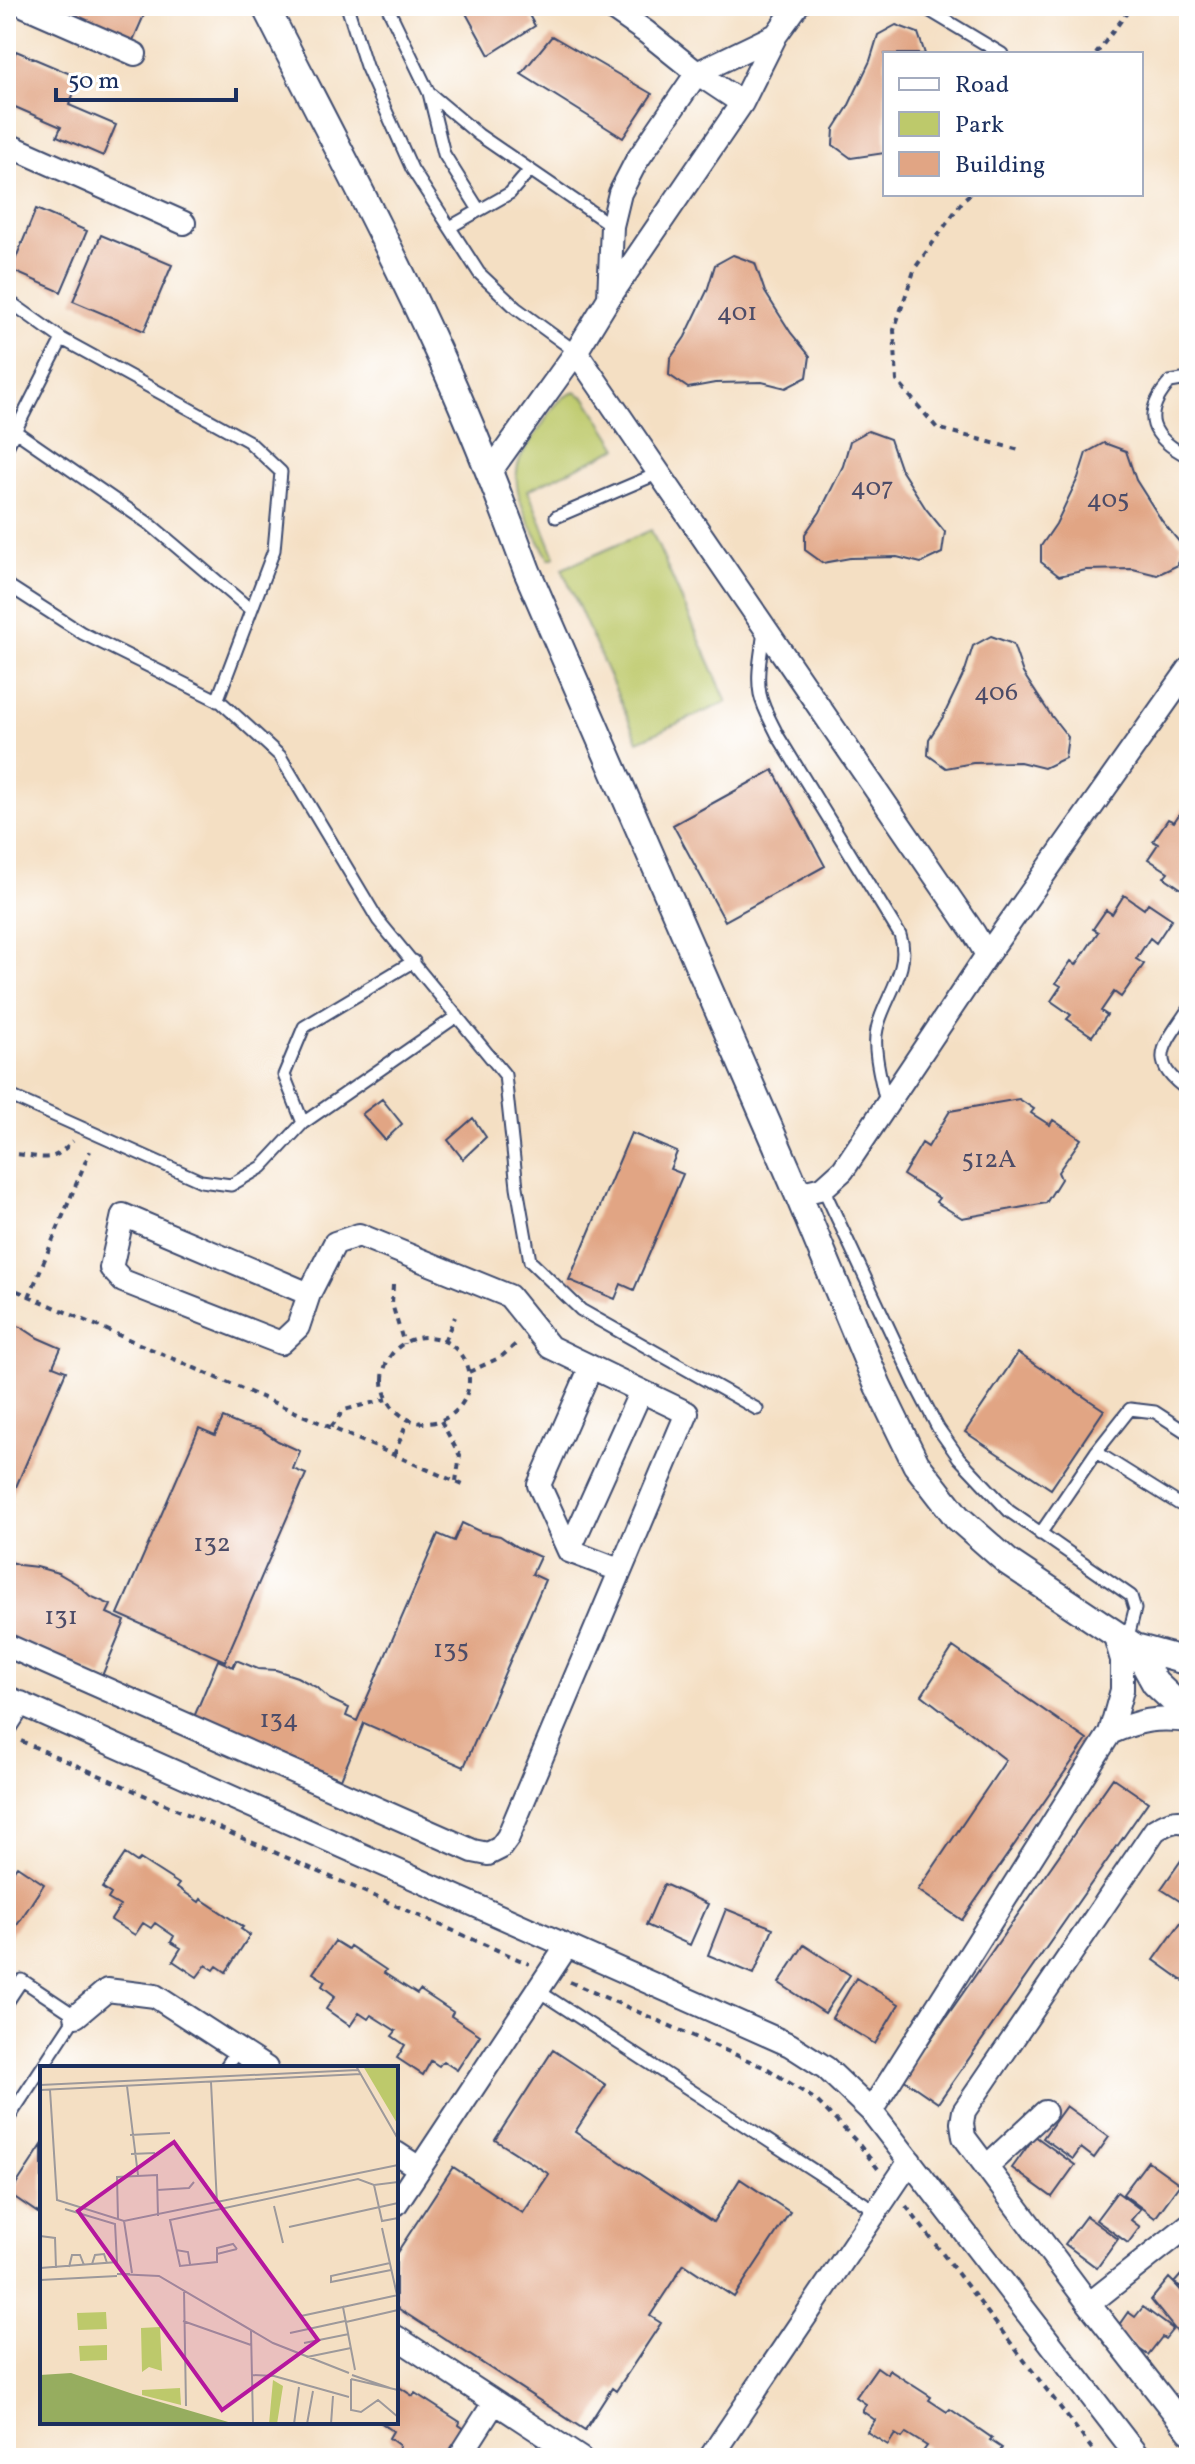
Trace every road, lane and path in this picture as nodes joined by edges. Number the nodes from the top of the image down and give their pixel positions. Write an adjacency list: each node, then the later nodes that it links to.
1 (25, 6): 12 (street)
2 (265, 6): 32 (street)
3 (347, 6): 22 (lane)
4 (387, 6): 14 (lane)
5 (609, 6): 13 (street)
6 (797, 6): 9 (street)
7 (922, 6): 10 (lane)
8 (1127, 6): 11 (path)
9 (776, 35): 13 (street); 15 (street)
10 (999, 52)
11 (1098, 52)
12 (135, 54)
13 (697, 73): 15 (street); 21 (street)
14 (429, 93): 17 (lane); 19 (lane)
15 (742, 103): 23 (street)
16 (6, 144): 20 (street)
17 (530, 170): 19 (lane); 21 (lane)
18 (968, 196): 30 (path)
19 (479, 210): 22 (lane)
20 (184, 223)
21 (612, 226): 23 (street)
22 (450, 227): 26 (lane)
23 (609, 298): 26 (street)
24 (6, 299): 25 (lane)
25 (62, 339): 28 (lane); 36 (lane)
26 (576, 352): 32 (street); 33 (street)
27 (1189, 383): 31 (lane)
28 (15, 431): 29 (lane); 36 (lane)
29 (6, 449)
30 (1023, 451)
31 (1189, 457)
32 (490, 472): 51 (street)
33 (659, 473): 34 (lane); 37 (street)
34 (556, 517)
35 (6, 584): 39 (lane)
36 (251, 610): 39 (lane)
37 (765, 626): 40 (street); 46 (lane)
38 (1189, 671): 40 (street)
39 (217, 701): 41 (lane)
40 (987, 955): 46 (street)
41 (414, 961): 43 (lane); 47 (lane)
42 (1189, 1008): 44 (lane)
43 (457, 1016): 47 (lane); 65 (lane)
44 (1189, 1091)
45 (6, 1094): 47 (lane)
46 (886, 1108): 51 (street)
47 (303, 1123)
48 (83, 1142): 50 (path)
49 (92, 1146): 56 (path)
50 (6, 1155)
51 (810, 1191): 75 (lane); 78 (street)
52 (6, 1261): 54 (path)
53 (393, 1285): 60 (path)
54 (7, 1287): 56 (path)
55 (309, 1294): 55 (street); 61 (street)
56 (29, 1297): 68 (path)
57 (455, 1317): 58 (path)
58 (444, 1341): 60 (path); 62 (path)
59 (517, 1343): 62 (path)
60 (404, 1344): 64 (path)
61 (591, 1367): 63 (street); 76 (street)
62 (469, 1372): 67 (path)
63 (641, 1391): 76 (street); 77 (street)
64 (387, 1399): 66 (path); 68 (path)
65 (757, 1409)
66 (408, 1420): 67 (path); 71 (path)
67 (441, 1421): 72 (path)
68 (331, 1428): 71 (path)
69 (1189, 1434): 70 (lane)
70 (1096, 1452): 74 (lane); 75 (lane)
71 (394, 1455): 72 (path)
72 (456, 1482): 73 (path)
73 (463, 1485)
74 (1189, 1504)
75 (1040, 1534): 78 (lane)
76 (569, 1551): 77 (street)
77 (619, 1570): 79 (street)
78 (1125, 1640): 80 (street); 81 (street); 85 (street)
79 (6, 1645)
80 (1184, 1660): 81 (street)
81 (1155, 1683): 83 (street)
82 (13, 1700): 84 (street); 87 (street)
83 (1189, 1718): 85 (street)
84 (6, 1726)
85 (1110, 1733): 95 (street)
86 (1189, 1824): 100 (street)
87 (567, 1946): 88 (street); 95 (street)
88 (537, 1990): 101 (street); 103 (lane)
89 (6, 2004): 90 (lane)
90 (76, 2016): 91 (street); 92 (lane)
91 (231, 2059): 93 (street)
92 (43, 2066)
93 (258, 2066)
94 (40, 2071): 97 (lane)
95 (871, 2111): 99 (street)
96 (1045, 2112): 100 (street)
97 (6, 2122)
98 (398, 2154): 101 (street)
99 (910, 2161): 103 (street); 112 (street)
100 (986, 2167): 105 (street)
101 (419, 2168): 102 (street)
102 (398, 2201)
103 (876, 2211): 111 (street)
104 (1189, 2225): 105 (street)
105 (1089, 2304): 108 (street)
106 (398, 2338): 107 (street)
107 (494, 2403): 109 (street); 110 (street)
108 (1189, 2432)
109 (459, 2458)
110 (580, 2458)
111 (710, 2458)
112 (1139, 2458)

